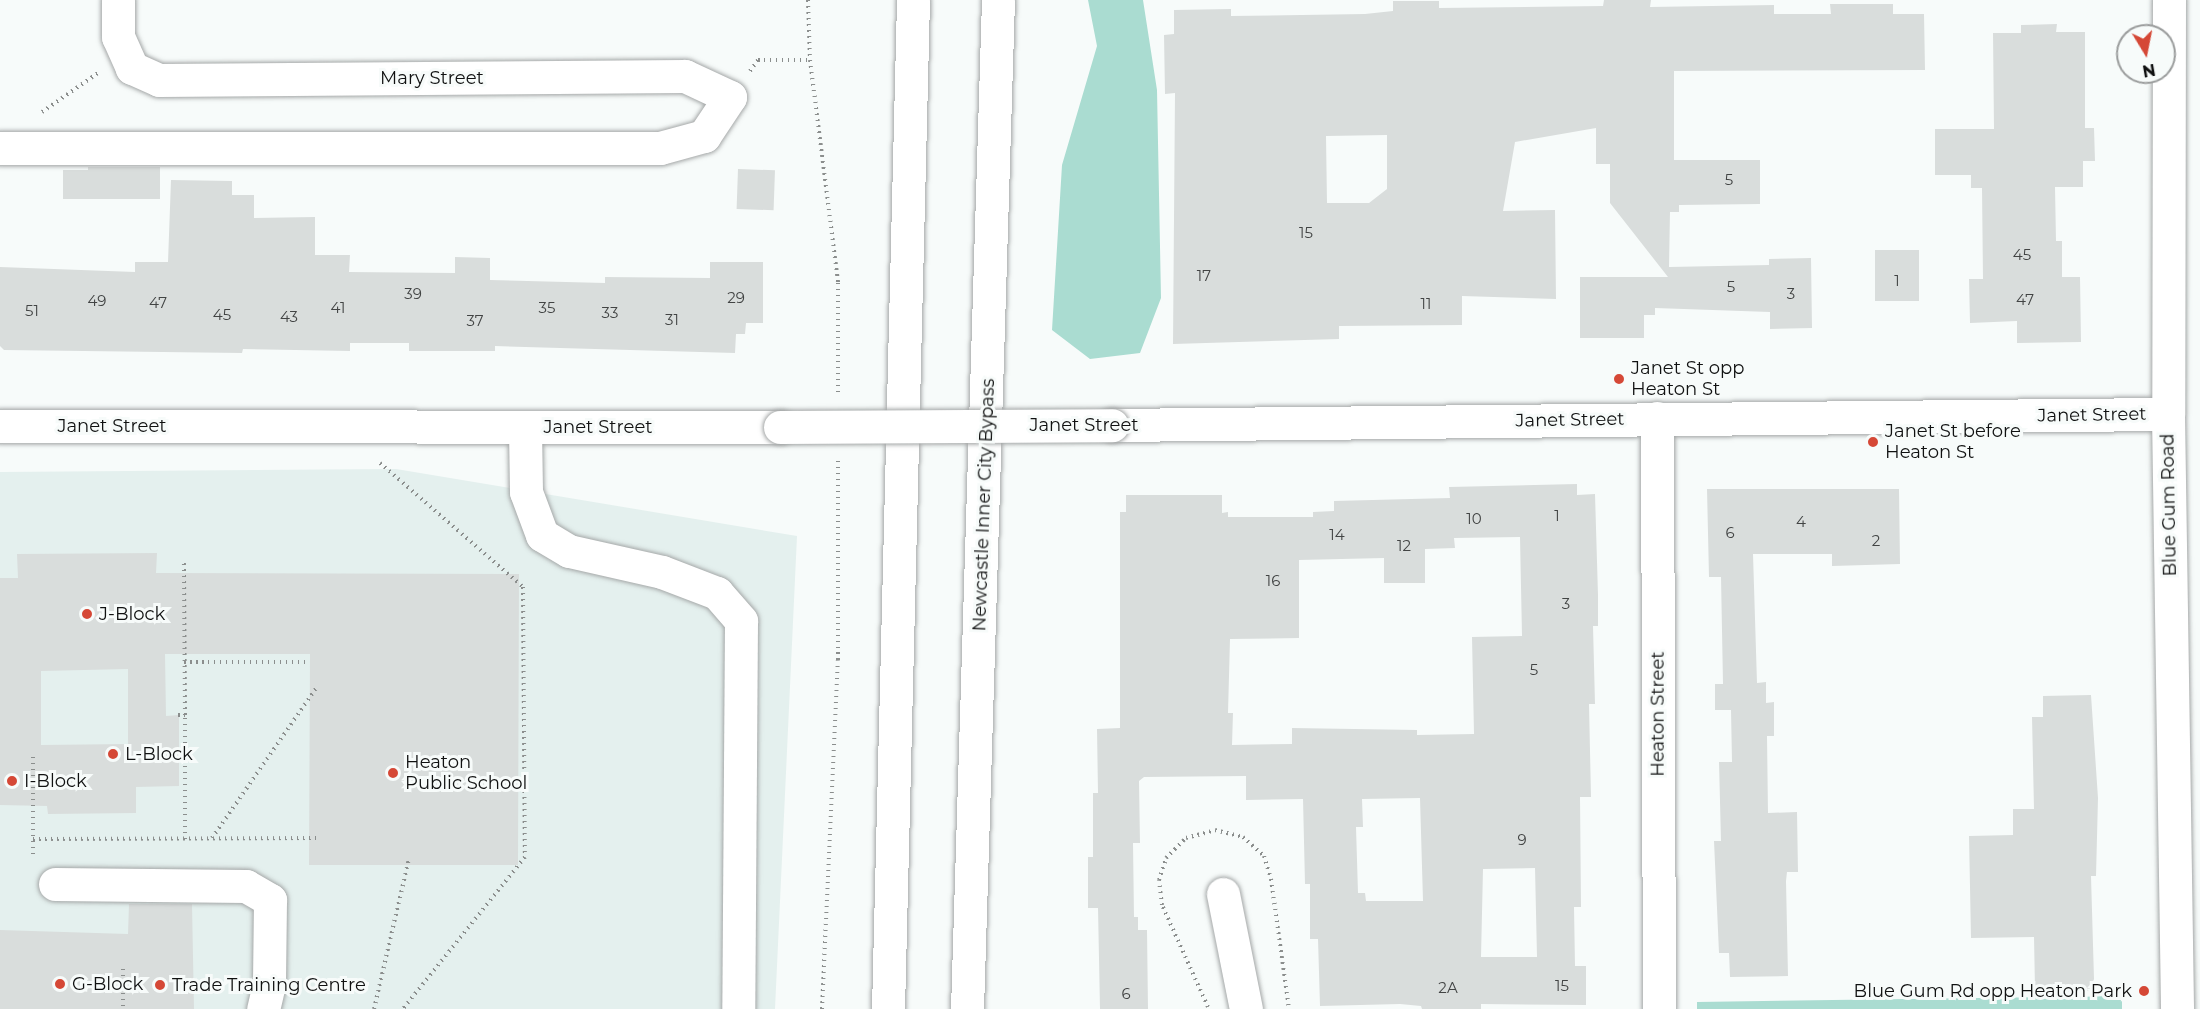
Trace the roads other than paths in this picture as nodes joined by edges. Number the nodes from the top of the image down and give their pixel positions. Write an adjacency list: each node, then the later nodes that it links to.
1 (118, 0): 5 (main road, Mary Street)
2 (913, 0): 14 (main road)
3 (998, 0): 15 (main road, Newcastle Inner City Bypass)
4 (2169, 0): 6 (main road, Blue Gum Road)
5 (0, 148)
6 (2168, 414): 7 (main road, Janet Street); 18 (main road, Blue Gum Road)
7 (1657, 418): 9 (main road, Janet Street, bridge); 17 (main road, Heaton Street)
8 (0, 426): 9 (main road, Janet Street)
9 (525, 428): 13 (main road)
10 (55, 884): 12 (main road)
11 (1223, 894): 16 (main road)
12 (263, 1009)
13 (738, 1009)
14 (888, 1009)
15 (967, 1009)
16 (1246, 1009)
17 (1659, 1009)
18 (2177, 1009)

